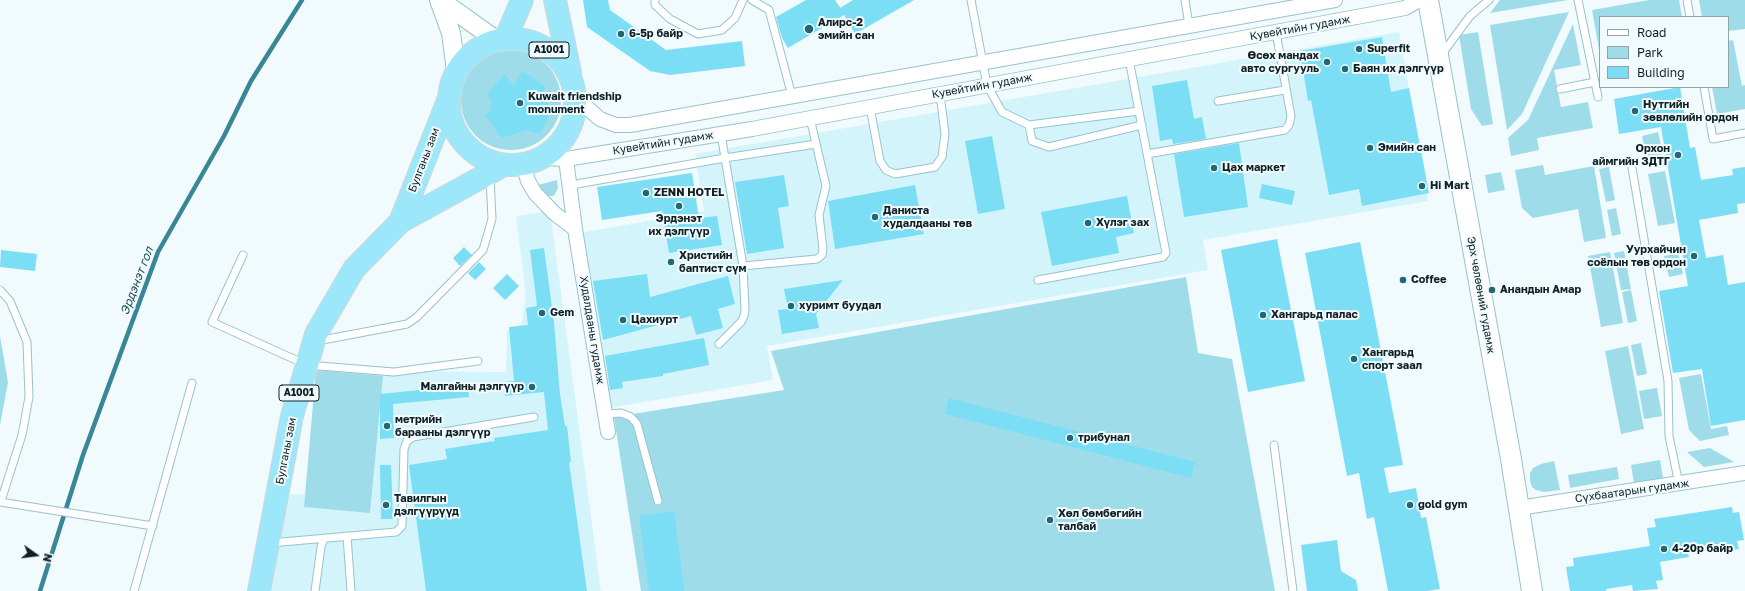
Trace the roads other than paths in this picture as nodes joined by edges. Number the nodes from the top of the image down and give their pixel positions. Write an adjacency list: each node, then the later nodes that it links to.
1 (440, 0): 19 (street); 23 (street)
2 (522, 0): 19 (highway)
3 (555, 0): 27 (highway)
4 (654, 0): 5 (lane)
5 (743, 0)
6 (752, 0): 31 (lane)
7 (971, 0): 22 (lane)
8 (1186, 0): 17 (lane)
9 (1335, 0): 15 (street, Кувейтийн гудамж)
10 (1419, 0): 18 (street, Кувейтийн гудамж)
11 (1428, 0): 21 (main road, Эрх чөлөөний гудамж)
12 (1489, 0): 21 (lane)
13 (1578, 0): 24 (lane)
14 (1687, 0): 16 (lane)
15 (1307, 2): 17 (street, Кувейтийн гудамж)
16 (1690, 16)
17 (1189, 25): 22 (street, Кувейтийн гудамж)
18 (1276, 32): 20 (street, Кувейтийн гудамж); 29 (lane)
19 (501, 39): 23 (highway, A1001); 27 (highway, A1001)
20 (1129, 59): 25 (street, Кувейтийн гудамж); 36 (lane)
21 (1439, 59): 68 (main road, Эрх чөлөөний гудамж)
22 (982, 62): 25 (lane); 31 (street, Кувейтийн гудамж)
23 (456, 71): 33 (highway, A1001)
24 (1596, 78): 28 (lane); 32 (lane)
25 (986, 85): 30 (street, Кувейтийн гудамж); 38 (lane)
26 (1704, 88): 40 (lane)
27 (574, 89): 31 (street, Кувейтийн гудамж); 46 (highway, A1001)
28 (1560, 89)
29 (1286, 90): 34 (lane); 43 (lane)
30 (940, 94): 35 (street, Кувейтийн гудамж); 35 (lane)
31 (792, 96)
32 (1598, 97)
33 (449, 98): 46 (highway, A1001); 49 (highway, Булганы зам / A1001)
34 (1218, 101)
35 (870, 107): 37 (street, Кувейтийн гудамж)
36 (1139, 111): 38 (lane); 39 (lane)
37 (810, 118): 41 (street, Кувейтийн гудамж); 42 (lane)
38 (1029, 125): 39 (lane)
39 (1142, 125): 43 (lane)
40 (1745, 132)
41 (721, 134): 44 (lane); 45 (street, Кувейтийн гудамж)
42 (816, 144): 44 (lane); 52 (lane)
43 (1147, 154): 53 (lane)
44 (725, 158): 48 (lane); 52 (lane)
45 (566, 159): 46 (street, Кувейтийн гудамж); 48 (street, Худалдааны гудамж)
46 (514, 165): 49 (highway, Булганы зам / A1001); 50 (street); 55 (lane)
47 (1632, 168): 65 (lane)
48 (571, 185): 50 (street, Худалдааны гудамж)
49 (400, 222): 55 (highway, Булганы зам / A1001)
50 (575, 229): 60 (street, Худалдааны гудамж)
51 (243, 255): 58 (lane)
52 (743, 266): 56 (lane)
53 (1038, 280)
54 (0, 290): 67 (lane)
55 (313, 342): 58 (highway, Булганы зам / A1001)
56 (719, 344)
57 (478, 362): 58 (lane)
58 (307, 365): 72 (highway, Булганы зам / A1001)
59 (192, 383): 69 (lane)
60 (606, 414): 62 (street, Худалдааны гудамж); 66 (lane)
61 (534, 417): 70 (lane)
62 (608, 432)
63 (1274, 445): 77 (lane)
64 (1745, 473): 65 (street, Сүхбаатарын гудамж)
65 (1679, 485): 68 (street, Сүхбаатарын гудамж)
66 (658, 501)
67 (1, 502): 69 (lane)
68 (1519, 508): 78 (main road, Эрх чөлөөний гудамж)
69 (152, 526): 73 (lane)
70 (347, 536): 71 (lane); 76 (lane)
71 (324, 538): 72 (lane); 75 (lane)
72 (268, 543): 74 (highway, Булганы зам / A1001)
73 (134, 591)
74 (259, 591)
75 (315, 591)
76 (351, 591)
77 (1293, 591)
78 (1532, 591)

